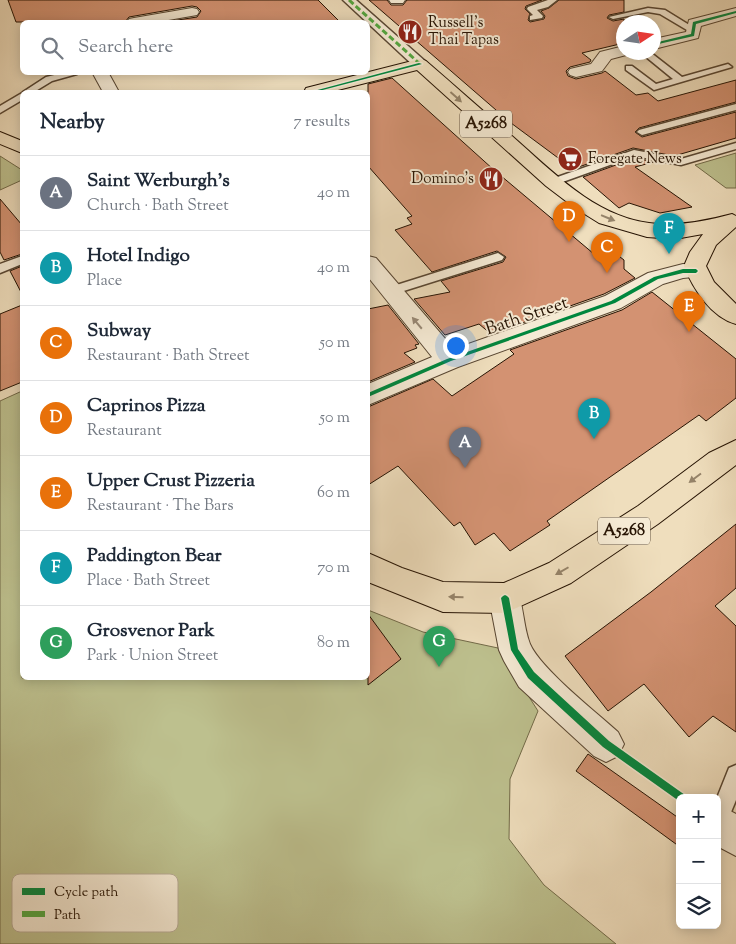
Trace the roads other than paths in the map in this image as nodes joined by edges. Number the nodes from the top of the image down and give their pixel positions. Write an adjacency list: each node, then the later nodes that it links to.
1 (349, 0): 12 (street)
2 (553, 0): 6 (lane)
3 (192, 12): 7 (street)
4 (736, 12): 8 (street)
5 (613, 17): 8 (lane)
6 (533, 18)
7 (146, 20)
8 (695, 31): 9 (street)
9 (661, 42)
10 (616, 53): 15 (street)
11 (654, 60): 18 (lane)
12 (420, 64): 21 (highway); 29 (highway, A5268, one-way to 29)
13 (728, 67): 18 (lane)
14 (629, 68): 18 (lane)
15 (576, 72)
16 (68, 75): 19 (lane)
17 (102, 75): 20 (street)
18 (680, 80)
19 (31, 90)
20 (111, 90)
21 (320, 90)
22 (20, 97): 24 (lane)
23 (736, 106): 25 (lane)
24 (0, 110)
25 (642, 132)
26 (0, 137): 28 (highway)
27 (736, 146): 29 (lane)
28 (20, 147)
29 (553, 182): 30 (highway, A5268, one-way to 30)
30 (732, 221): 35 (highway, A5268)
31 (498, 257): 36 (lane)
32 (20, 261): 34 (lane)
33 (370, 266): 36 (street)
34 (0, 269)
35 (696, 271): 37 (highway); 38 (street, Bath Street)
36 (390, 292): 38 (street, one-way to 36)
37 (736, 316)
38 (449, 360): 39 (street, Bath Street)
39 (370, 394)
40 (736, 451): 42 (highway, A5268, one-way to 42)
41 (370, 568): 42 (highway, A5268, one-way to 41)
42 (505, 598): 43 (street)
43 (606, 744)
44 (736, 775): 45 (lane)
45 (721, 812)
46 (721, 825): 47 (street)
47 (736, 837)

